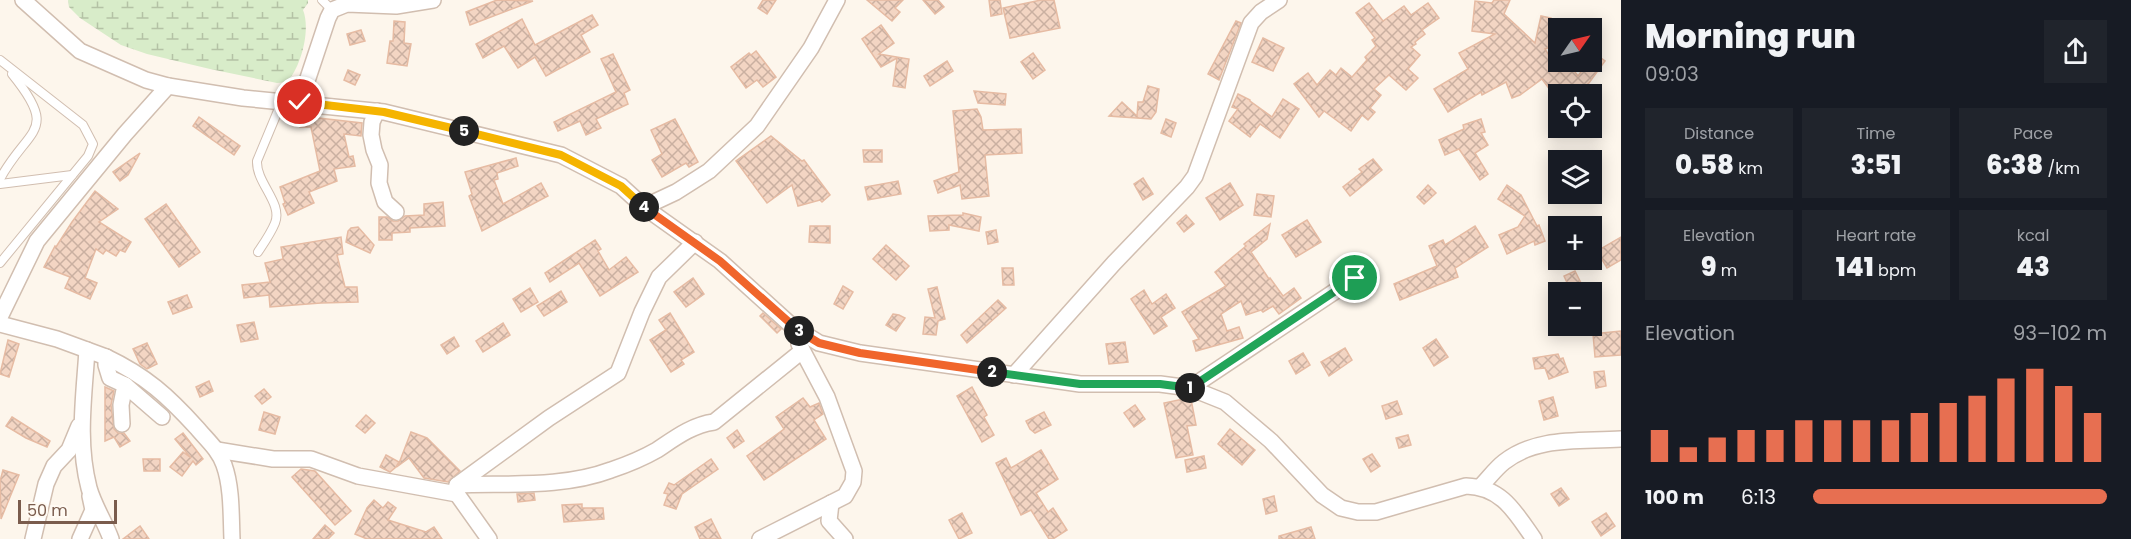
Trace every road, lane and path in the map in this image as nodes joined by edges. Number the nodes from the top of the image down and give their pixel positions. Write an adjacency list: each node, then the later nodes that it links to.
1 (23, 0): 8 (street)
2 (433, 0): 5 (street)
3 (837, 0): 15 (street)
4 (1279, 0): 27 (street)
5 (348, 2): 6 (street)
6 (327, 5): 10 (street)
7 (2, 62): 12 (lane); 13 (lane)
8 (168, 86): 9 (street); 21 (street)
9 (282, 101): 10 (street); 18 (lane)
10 (300, 102): 11 (street)
11 (377, 111): 15 (street); 16 (street)
12 (4, 163): 14 (lane)
13 (72, 175): 14 (lane); 19 (lane)
14 (0, 181)
15 (644, 207): 17 (street)
16 (396, 212)
17 (695, 242): 23 (street); 36 (street)
18 (258, 252)
19 (0, 263)
20 (1355, 278): 29 (street)
21 (0, 317)
22 (0, 324): 24 (street)
23 (793, 327): 25 (street); 27 (street)
24 (87, 350): 26 (street); 31 (street)
25 (802, 351): 36 (street); 38 (street)
26 (106, 357): 28 (street); 34 (street)
27 (1014, 375): 29 (street)
28 (125, 384): 30 (street); 32 (street)
29 (1190, 388): 35 (street)
30 (162, 417)
31 (81, 420): 37 (street); 39 (street)
32 (122, 424)
33 (1621, 439): 35 (street)
34 (217, 450): 36 (street); 42 (street)
35 (1481, 486): 46 (street)
36 (457, 489): 43 (street)
37 (89, 490): 40 (street); 41 (street)
38 (831, 503): 44 (street); 45 (street)
39 (33, 539)
40 (80, 539)
41 (111, 539)
42 (232, 539)
43 (489, 539)
44 (760, 539)
45 (845, 539)
46 (1534, 539)

